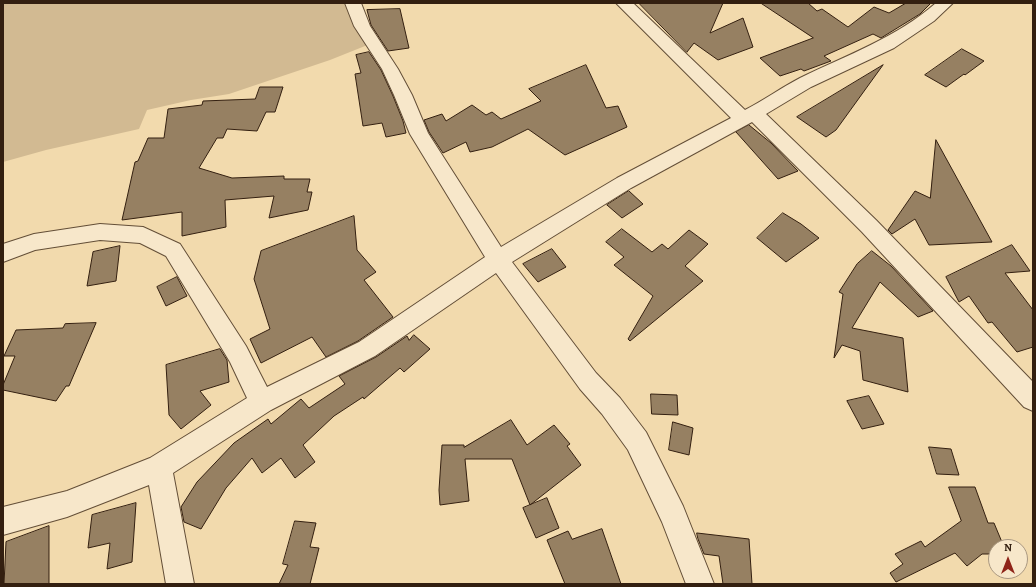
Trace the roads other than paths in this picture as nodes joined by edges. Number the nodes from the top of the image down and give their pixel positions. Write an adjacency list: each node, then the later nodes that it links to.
1 (353, 3): 6 (street)
2 (624, 3): 4 (street)
3 (945, 3): 4 (street)
4 (749, 116): 6 (street); 7 (street)
5 (3, 253): 8 (street)
6 (498, 260): 8 (street); 12 (street)
7 (1033, 399)
8 (262, 402): 9 (street)
9 (159, 467): 10 (street); 11 (street)
10 (3, 521)
11 (180, 584)
12 (700, 584)

